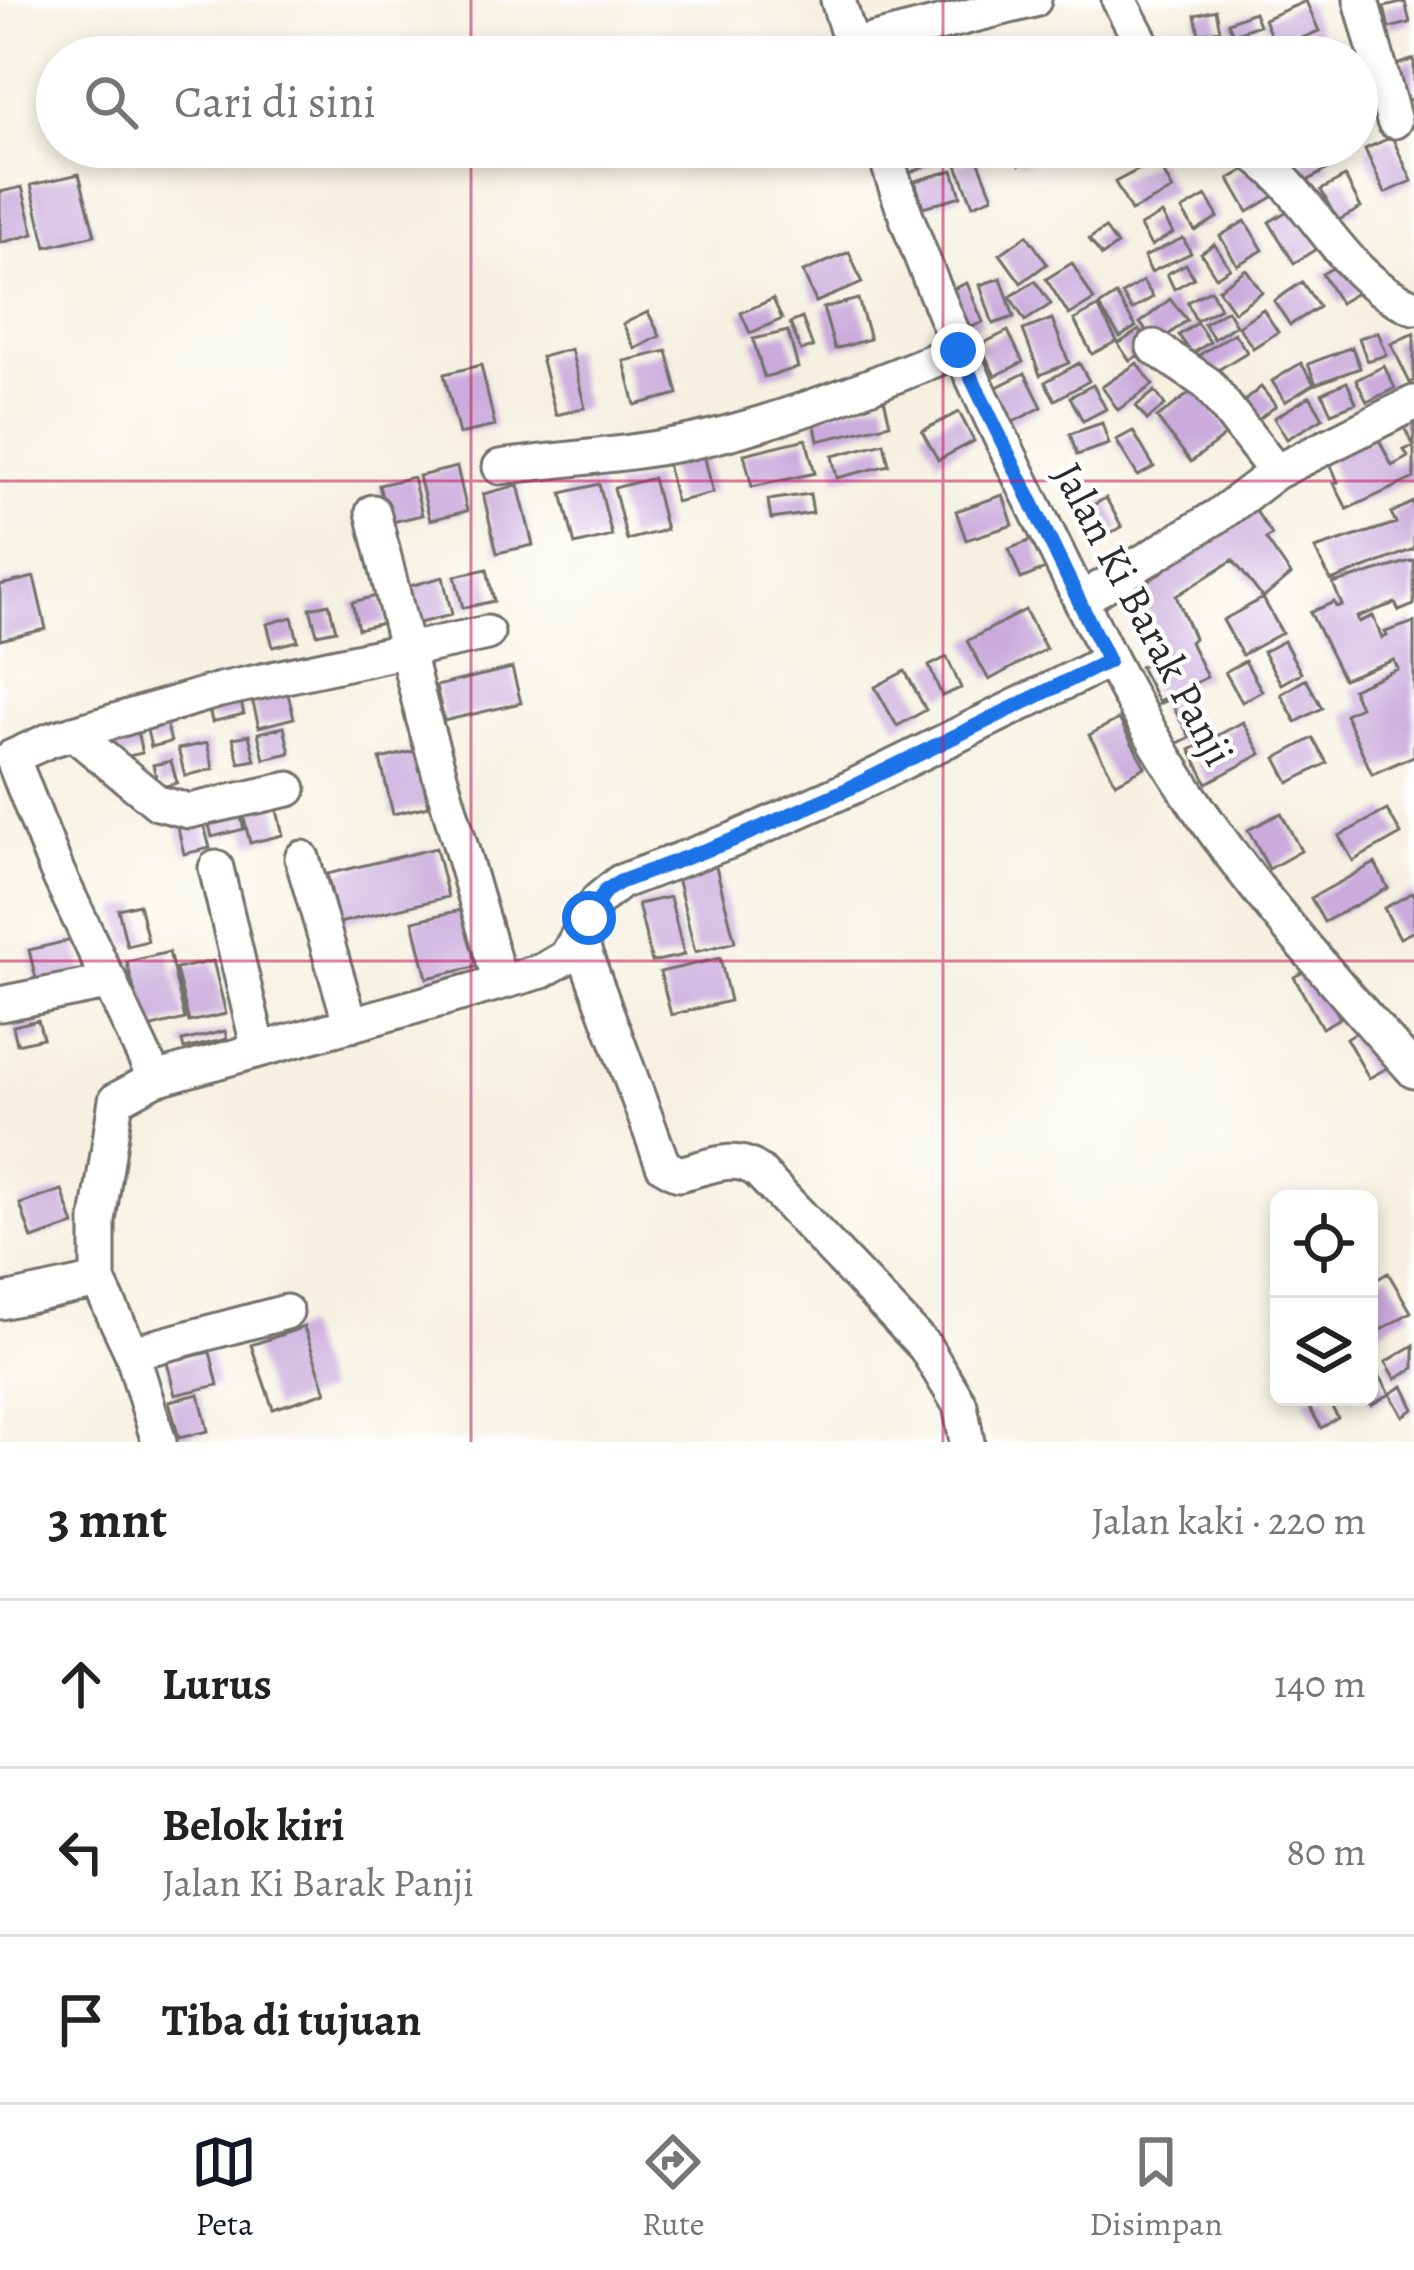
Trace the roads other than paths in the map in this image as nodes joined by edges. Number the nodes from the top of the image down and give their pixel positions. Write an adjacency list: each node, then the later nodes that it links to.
1 (838, 0): 5 (street)
2 (1034, 0): 6 (street)
3 (1119, 0): 7 (street)
4 (1361, 0): 8 (street)
5 (848, 36)
6 (909, 36)
7 (1138, 36)
8 (1371, 36)
9 (1378, 62): 10 (street)
10 (1394, 121)
11 (889, 168): 15 (street, Jalan Ki Barak Panji)
12 (1275, 168): 13 (street)
13 (1414, 307)
14 (1154, 347): 18 (street)
15 (958, 350): 17 (street); 20 (street, Jalan Ki Barak Panji)
16 (1414, 403): 18 (street)
17 (500, 467)
18 (1276, 472): 20 (street)
19 (374, 512): 22 (street)
20 (1081, 600): 23 (street, Jalan Ki Barak Panji)
21 (487, 633): 22 (street)
22 (406, 648): 24 (street); 31 (street)
23 (1108, 661): 29 (street); 35 (street, Jalan Ki Barak Panji)
24 (73, 733): 25 (street); 26 (street)
25 (6, 745): 30 (street)
26 (289, 788)
27 (302, 858): 33 (street)
28 (216, 868): 34 (street)
29 (579, 938): 31 (street); 42 (street)
30 (110, 982): 32 (street); 36 (street)
31 (500, 982): 33 (street)
32 (0, 1004)
33 (351, 1025): 34 (street)
34 (259, 1050): 36 (street)
35 (1414, 1072)
36 (155, 1079): 37 (street)
37 (98, 1281): 38 (street); 40 (street)
38 (0, 1302)
39 (286, 1312): 40 (street)
40 (132, 1353): 41 (street)
41 (159, 1442)
42 (967, 1442)

